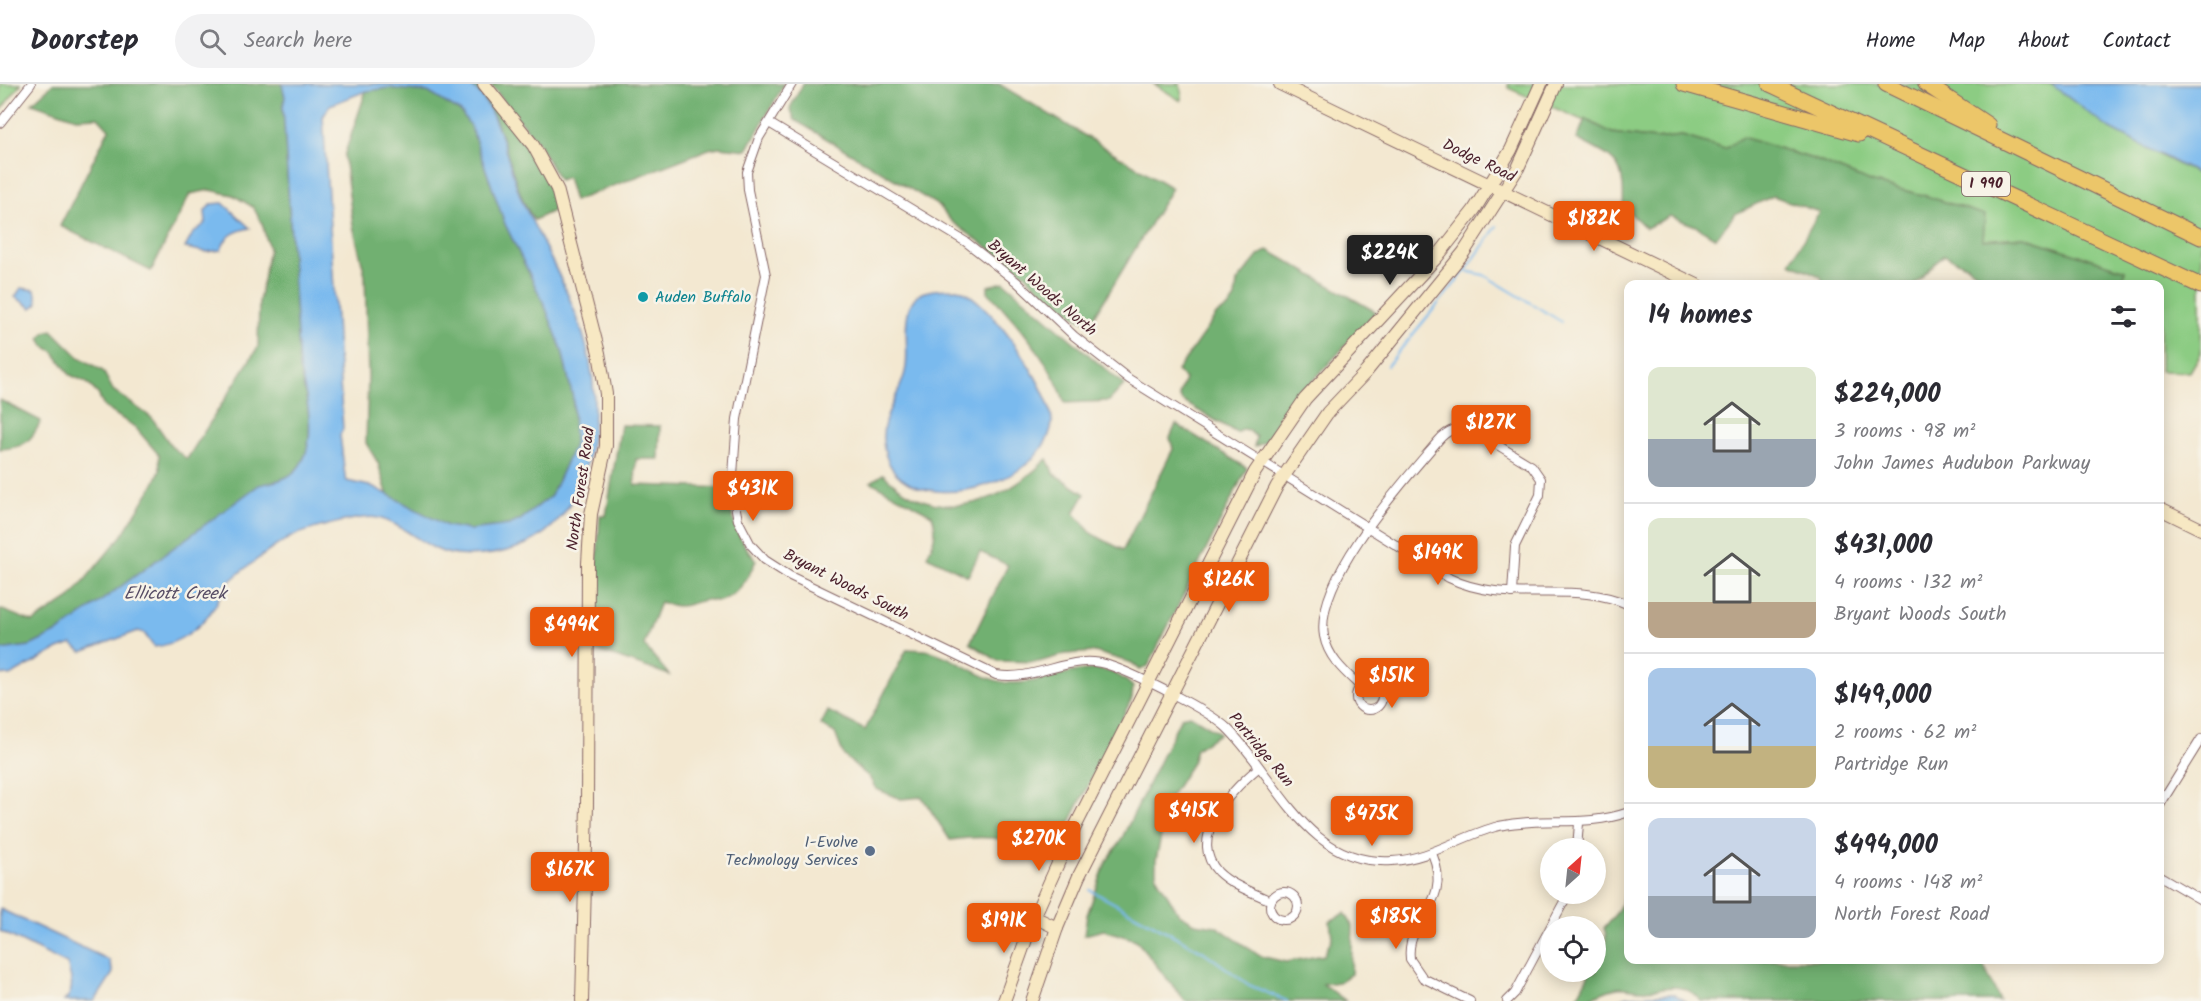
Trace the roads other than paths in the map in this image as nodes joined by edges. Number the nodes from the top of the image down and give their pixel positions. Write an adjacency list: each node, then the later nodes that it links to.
1 (31, 84): 11 (street)
2 (484, 84): 43 (main road, North Forest Road)
3 (792, 84): 12 (street, Bryant Woods South)
4 (1280, 84): 15 (main road, Dodge Road)
5 (1541, 84): 15 (main road)
6 (1556, 84): 16 (main road)
7 (1684, 84): 14 (highway)
8 (1770, 84): 14 (highway, I 990)
9 (1886, 84): 13 (highway)
10 (1926, 84): 13 (highway)
11 (0, 123)
12 (769, 123): 20 (street, Bryant Woods North); 27 (street, Bryant Woods South)
13 (2038, 158): 17 (highway)
14 (1978, 181): 19 (highway, I 990)
15 (1491, 185): 16 (main road, Dodge Road); 20 (main road)
16 (1504, 192): 18 (main road, Dodge Road); 21 (main road)
17 (2201, 237)
18 (1687, 280)
19 (2201, 286)
20 (1262, 461): 21 (street, Bryant Woods North); 27 (main road)
21 (1284, 475): 23 (street); 29 (main road)
22 (2164, 511): 24 (main road)
23 (1367, 526): 25 (street); 25 (street); 28 (street)
24 (2201, 529)
25 (1512, 592): 26 (street)
26 (1624, 604)
27 (1148, 684): 29 (street, Bryant Woods South); 41 (main road)
28 (1361, 687)
29 (1170, 695): 31 (street, Partridge Run); 42 (main road)
30 (2201, 739): 32 (street)
31 (1258, 768): 36 (street, Partridge Run); 39 (street)
32 (2164, 799)
33 (1624, 814): 34 (street, Partridge Run)
34 (1579, 823): 35 (street); 36 (street, Partridge Run)
35 (1578, 838)
36 (1432, 853): 46 (street)
37 (2164, 878): 38 (street)
38 (2201, 900)
39 (1271, 901)
40 (1563, 904): 47 (street)
41 (1034, 917): 42 (main road); 44 (main road)
42 (1057, 928): 45 (main road)
43 (582, 1001)
44 (1004, 1001)
45 (1032, 1001)
46 (1470, 1001)
47 (1507, 1001)

